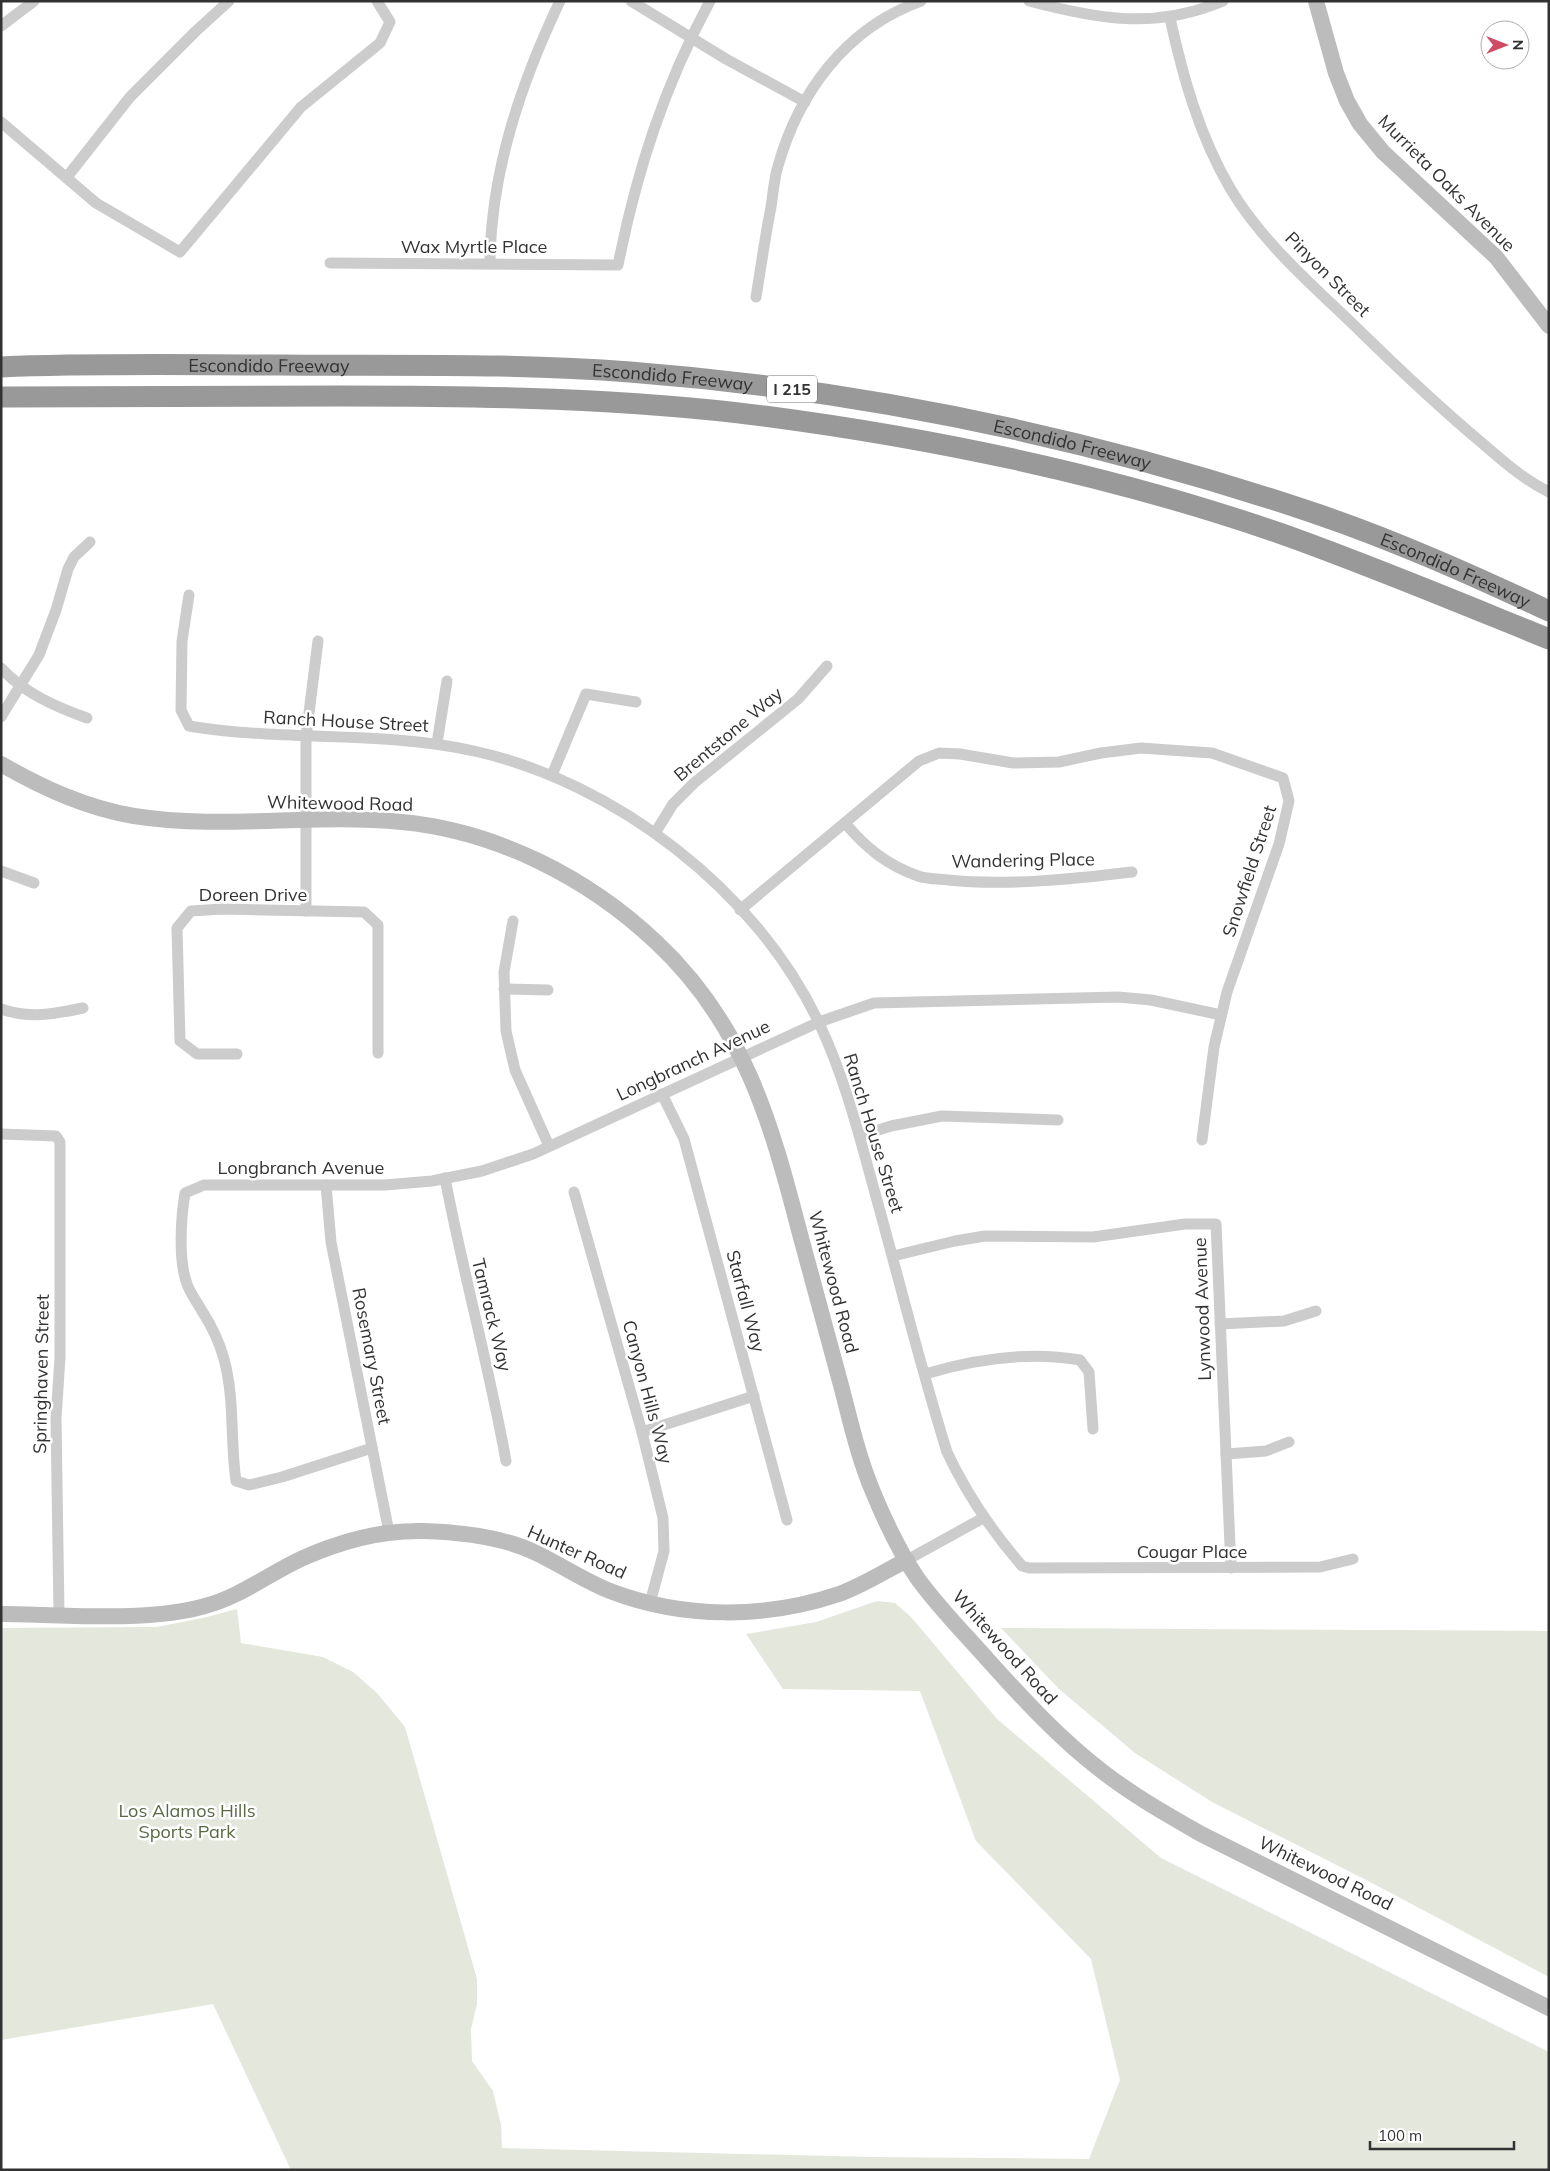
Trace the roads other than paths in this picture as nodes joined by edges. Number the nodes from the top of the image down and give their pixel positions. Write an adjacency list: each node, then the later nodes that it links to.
1 (34, 1): 12 (street)
2 (229, 1): 16 (street)
3 (377, 1): 16 (street)
4 (560, 1): 17 (street)
5 (631, 1): 13 (street)
6 (710, 1): 13 (street)
7 (920, 1): 14 (street)
8 (1029, 1): 11 (street)
9 (1223, 1): 11 (street)
10 (1316, 1): 20 (main road, Murrieta Oaks Avenue)
11 (1170, 18): 23 (street, Pinyon Street)
12 (1, 26)
13 (690, 37): 14 (street); 17 (street, Wax Myrtle Place)
14 (804, 102): 19 (street)
15 (1, 122): 16 (street)
16 (67, 177)
17 (490, 262): 18 (street, Wax Myrtle Place)
18 (330, 263)
19 (756, 297)
20 (1549, 326)
21 (1, 367): 26 (highway, Escondido Freeway / I 215)
22 (1, 397): 27 (highway, Escondido Freeway / I 215)
23 (1549, 492)
24 (90, 542): 32 (street)
25 (189, 595): 36 (street, Ranch House Street)
26 (1549, 611)
27 (1549, 639)
28 (318, 640): 36 (street)
29 (827, 666): 42 (street, Brentstone Way)
30 (1, 668): 32 (street)
31 (447, 681): 37 (street)
32 (21, 686): 34 (street); 35 (street)
33 (636, 702): 39 (street)
34 (1, 717)
35 (87, 718)
36 (306, 737): 37 (street, Ranch House Street); 40 (street)
37 (437, 743): 39 (street, Ranch House Street)
38 (1, 764): 40 (main road, Whitewood Road)
39 (552, 775): 42 (street, Ranch House Street)
40 (306, 820): 46 (street); 57 (main road, Whitewood Road)
41 (845, 823): 44 (street, Wandering Place); 47 (street); 53 (street, Snowfield Street)
42 (655, 833): 47 (street, Ranch House Street)
43 (1, 871): 45 (street)
44 (1132, 872)
45 (34, 883)
46 (306, 910): 55 (street, Doreen Drive); 56 (street, Doreen Drive)
47 (740, 910): 54 (street, Ranch House Street)
48 (513, 921): 49 (street)
49 (504, 989): 50 (street); 63 (street)
50 (548, 990)
51 (83, 1008): 52 (street)
52 (1, 1009)
53 (1221, 1015): 54 (street, Longbranch Avenue); 62 (street, Snowfield Street)
54 (819, 1022): 57 (street, Longbranch Avenue); 61 (street, Ranch House Street)
55 (378, 1053)
56 (237, 1054)
57 (742, 1057): 58 (street, Longbranch Avenue); 82 (main road, Whitewood Road)
58 (662, 1094): 63 (street, Longbranch Avenue); 71 (street, Starfall Way)
59 (1058, 1120): 61 (street)
60 (1, 1134): 87 (street, Springhaven Street)
61 (860, 1136): 67 (street, Ranch House Street)
62 (1202, 1140)
63 (549, 1146): 64 (street, Longbranch Avenue)
64 (445, 1178): 65 (street, Longbranch Avenue); 77 (street, Tamrack Way)
65 (326, 1186): 75 (street, Rosemary Street); 75 (street, Longbranch Avenue)
66 (574, 1192): 73 (street, Canyon Hills Way)
67 (893, 1256): 69 (street, Lynwood Avenue); 70 (street, Ranch House Street)
68 (1316, 1311): 69 (street)
69 (1220, 1324): 76 (street, Lynwood Avenue)
70 (925, 1374): 72 (street); 78 (street, Ranch House Street)
71 (754, 1396): 73 (street); 79 (street, Starfall Way)
72 (1093, 1429)
73 (642, 1432): 85 (street, Canyon Hills Way)
74 (1288, 1442): 76 (street)
75 (372, 1448): 80 (street, Rosemary Street)
76 (1226, 1454): 84 (street, Lynwood Avenue)
77 (506, 1461)
78 (983, 1518): 82 (street, Hunter Road); 83 (street, Ranch House Street)
79 (788, 1520)
80 (389, 1532): 85 (main road, Hunter Road); 87 (main road, Hunter Road)
81 (1353, 1559): 84 (street, Cougar Place)
82 (907, 1560): 85 (main road, Hunter Road); 88 (main road, Whitewood Road)
83 (1029, 1568): 84 (street, Cougar Place)
84 (1232, 1568)
85 (650, 1603)
86 (1, 1614): 87 (main road, Hunter Road)
87 (59, 1614)
88 (1549, 2008)

